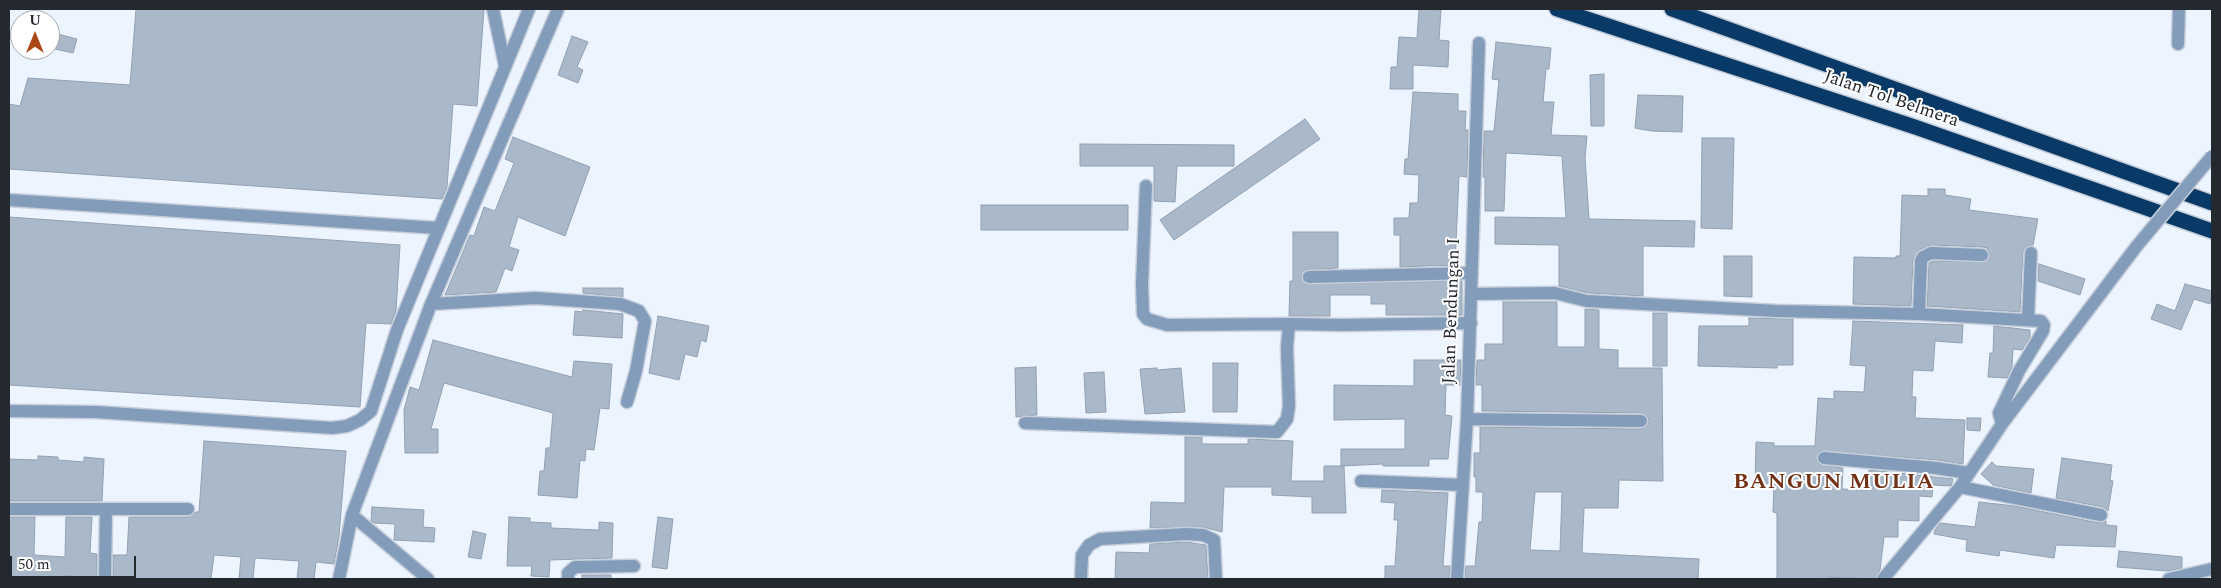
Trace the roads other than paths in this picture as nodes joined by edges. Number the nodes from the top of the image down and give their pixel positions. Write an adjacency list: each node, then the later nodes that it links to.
1 (492, 9): 9 (street)
2 (529, 9): 9 (street)
3 (558, 9): 21 (street)
4 (1557, 9): 15 (highway, Jalan Tol Belmera)
5 (1672, 9): 13 (highway, Jalan Tol Belmera)
6 (2179, 9): 8 (street)
7 (1479, 43): 18 (street, Jalan Bendungan I)
8 (2178, 44)
9 (505, 66): 14 (street)
10 (2212, 156): 31 (street, bridge)
11 (1146, 186): 25 (street)
12 (9, 200): 14 (street)
13 (2212, 203)
14 (438, 228): 27 (street)
15 (2212, 231)
16 (2031, 253): 23 (street)
17 (1982, 255): 22 (street)
18 (1472, 273): 19 (street); 20 (street, Jalan Bendungan I)
19 (1309, 277)
20 (1471, 294): 22 (street); 24 (street, Jalan Bendungan I)
21 (431, 304): 26 (street); 40 (street)
22 (1919, 314): 23 (street)
23 (2028, 319): 31 (street)
24 (1471, 323): 25 (street); 28 (street, Jalan Bendungan I)
25 (1289, 324): 30 (street)
26 (627, 402)
27 (9, 411)
28 (1467, 419): 29 (street); 35 (street, Jalan Bendungan I)
29 (1641, 421)
30 (1025, 422)
31 (2002, 424): 33 (street)
32 (1824, 458): 33 (street)
33 (1969, 472): 36 (street)
34 (1361, 481): 35 (street)
35 (1463, 484): 50 (street, Jalan Bendungan I)
36 (1960, 487): 41 (street); 51 (street)
37 (188, 508): 39 (street)
38 (9, 509): 39 (street)
39 (106, 509): 44 (street)
40 (352, 515): 45 (street); 46 (street)
41 (2101, 515)
42 (634, 566): 47 (street)
43 (2212, 569): 52 (street)
44 (105, 579)
45 (339, 579)
46 (428, 579)
47 (568, 579)
48 (1081, 579): 49 (street)
49 (1216, 579)
50 (1457, 579)
51 (1883, 579)
52 (2169, 579)

